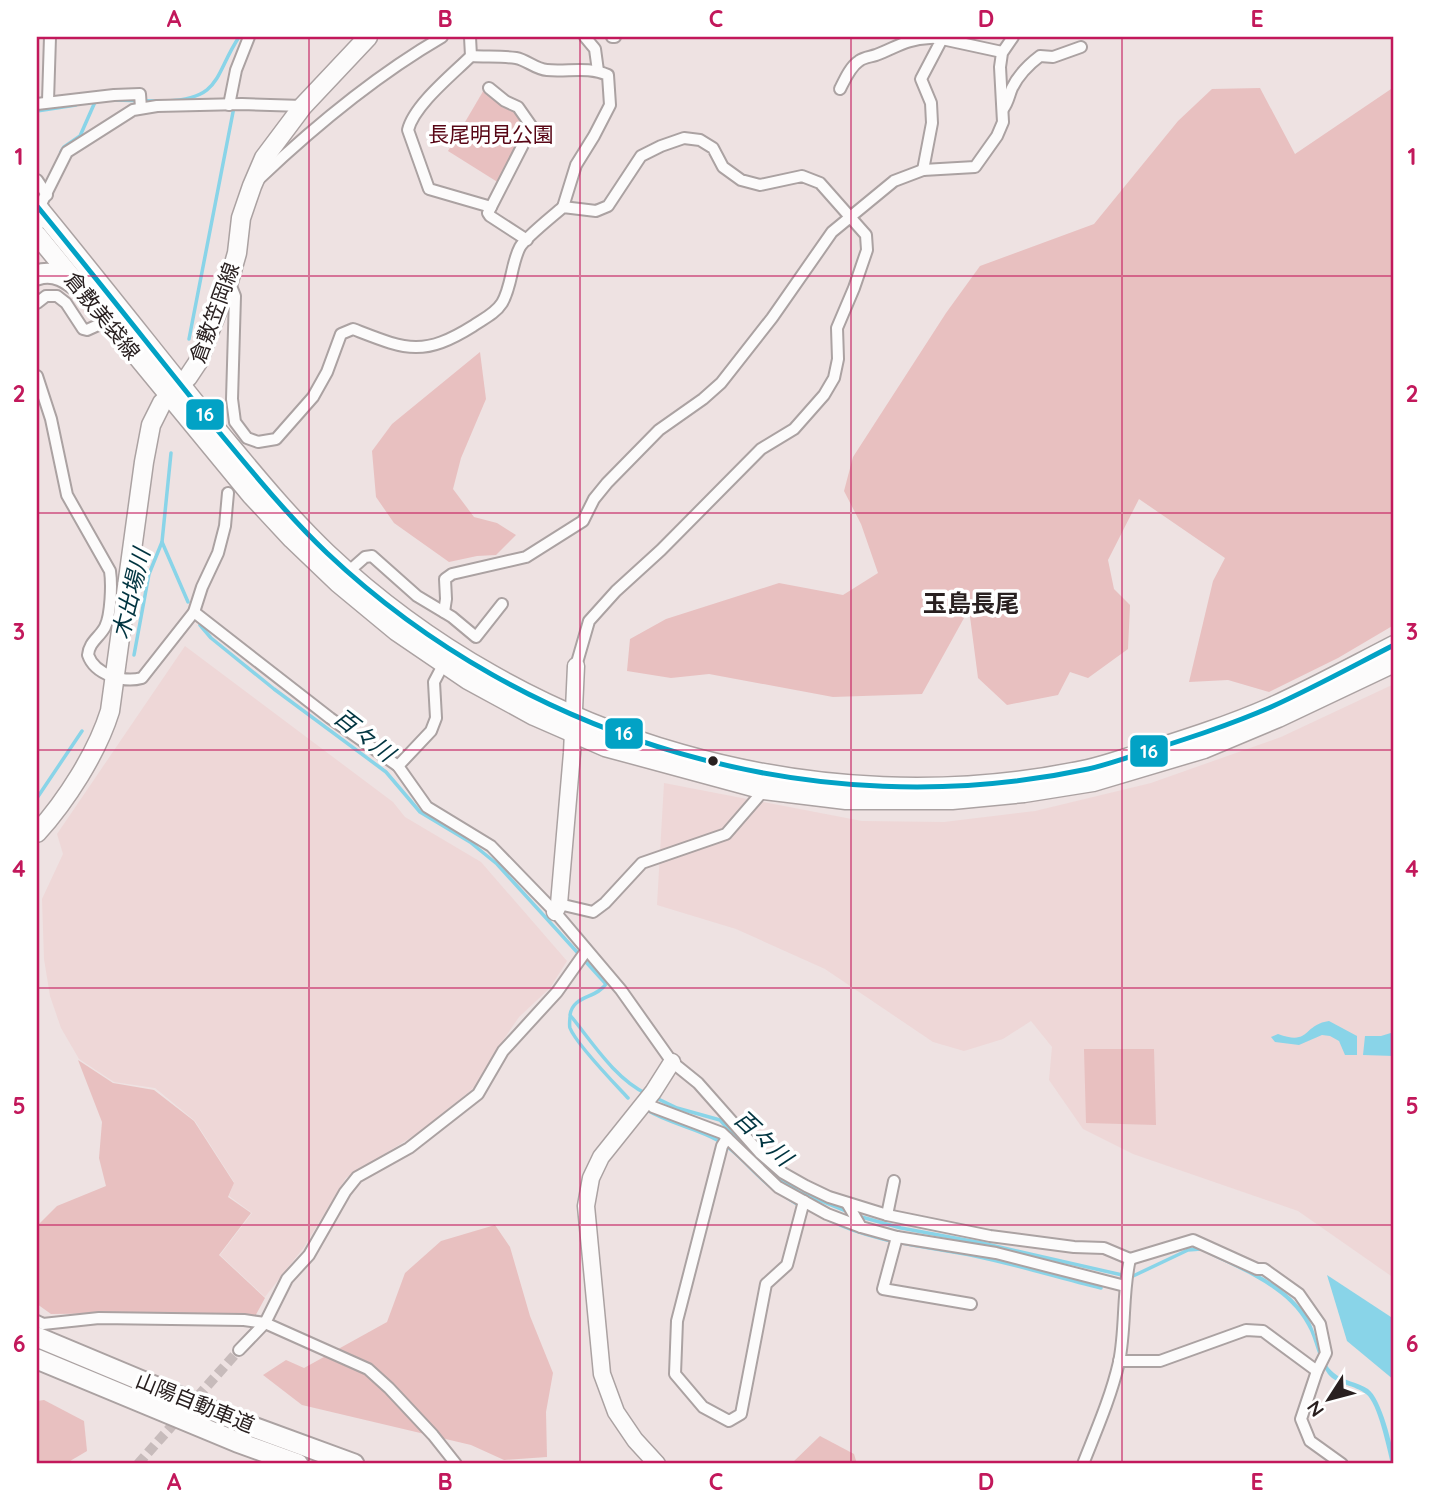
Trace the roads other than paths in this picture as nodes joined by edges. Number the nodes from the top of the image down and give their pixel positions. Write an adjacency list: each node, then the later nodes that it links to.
1 (50, 37): 15 (street)
2 (250, 37): 17 (street)
3 (368, 37): 18 (main road, 倉敷笠岡線)
4 (442, 37): 22 (street)
5 (470, 37): 11 (street)
6 (585, 37): 12 (street)
7 (1013, 37): 10 (street)
8 (933, 38): 10 (street); 14 (street); 20 (street)
9 (1081, 47): 19 (street)
10 (1002, 52): 19 (street)
11 (471, 56): 12 (street); 23 (street)
12 (598, 71): 24 (street)
13 (489, 88): 23 (street)
14 (840, 89)
15 (43, 103): 16 (street)
16 (141, 103): 17 (street); 25 (street)
17 (229, 105): 18 (street)
18 (303, 106): 22 (main road, 倉敷笠岡線)
19 (1003, 109): 20 (street)
20 (923, 170): 26 (street)
21 (37, 180): 25 (street)
22 (252, 186): 30 (main road, 倉敷笠岡線)
23 (491, 207): 28 (street)
24 (563, 207): 26 (street); 28 (street)
25 (39, 208): 35 (main road, 倉敷美袋線)
26 (850, 216): 40 (street); 44 (street)
27 (37, 235): 31 (main road, 倉敷美袋線)
28 (527, 240): 30 (street)
29 (37, 275): 31 (highway)
30 (229, 281): 35 (main road, 倉敷笠岡線)
31 (82, 290): 33 (main road, 倉敷美袋線)
32 (37, 303): 33 (street)
33 (107, 321): 35 (main road, 倉敷美袋線)
34 (37, 376): 45 (street)
35 (174, 390): 37 (main road, 倉敷笠岡線); 43 (main road); 45 (main road)
36 (228, 492): 39 (street)
37 (348, 572): 40 (street); 46 (main road, 倉敷笠岡線)
38 (502, 604): 40 (street)
39 (194, 612): 45 (street); 48 (street)
40 (444, 612)
41 (1394, 646): 46 (main road, 倉敷笠岡線)
42 (1394, 663): 49 (main road)
43 (443, 665): 47 (main road); 48 (street)
44 (576, 666): 46 (street)
45 (116, 677): 50 (main road)
46 (574, 716): 47 (street)
47 (573, 735): 49 (main road); 51 (street)
48 (398, 766): 51 (street)
49 (764, 790): 51 (street)
50 (37, 833)
51 (557, 908): 52 (street)
52 (585, 952): 53 (street); 68 (street)
53 (672, 1062): 54 (street); 55 (street)
54 (649, 1097): 55 (street); 77 (street)
55 (726, 1134): 57 (street); 58 (street); 58 (street)
56 (894, 1181): 59 (street)
57 (848, 1204): 59 (street); 60 (street)
58 (802, 1205): 60 (street)
59 (887, 1215): 61 (street)
60 (860, 1225): 62 (street)
61 (990, 1236): 63 (street); 64 (street)
62 (896, 1241): 63 (street); 66 (street)
63 (986, 1251): 65 (street)
64 (1128, 1265): 65 (street); 73 (street)
65 (1125, 1284): 72 (street)
66 (971, 1304)
67 (37, 1321): 68 (street)
68 (265, 1323): 70 (street); 76 (street)
69 (37, 1338): 75 (highway, 山陽自動車道)
70 (239, 1350)
71 (37, 1359): 74 (highway, 山陽自動車道)
72 (1119, 1360): 73 (street); 78 (street)
73 (1318, 1369): 79 (street)
74 (298, 1464)
75 (354, 1464)
76 (456, 1464)
77 (657, 1464)
78 (1083, 1464)
79 (1342, 1464)

